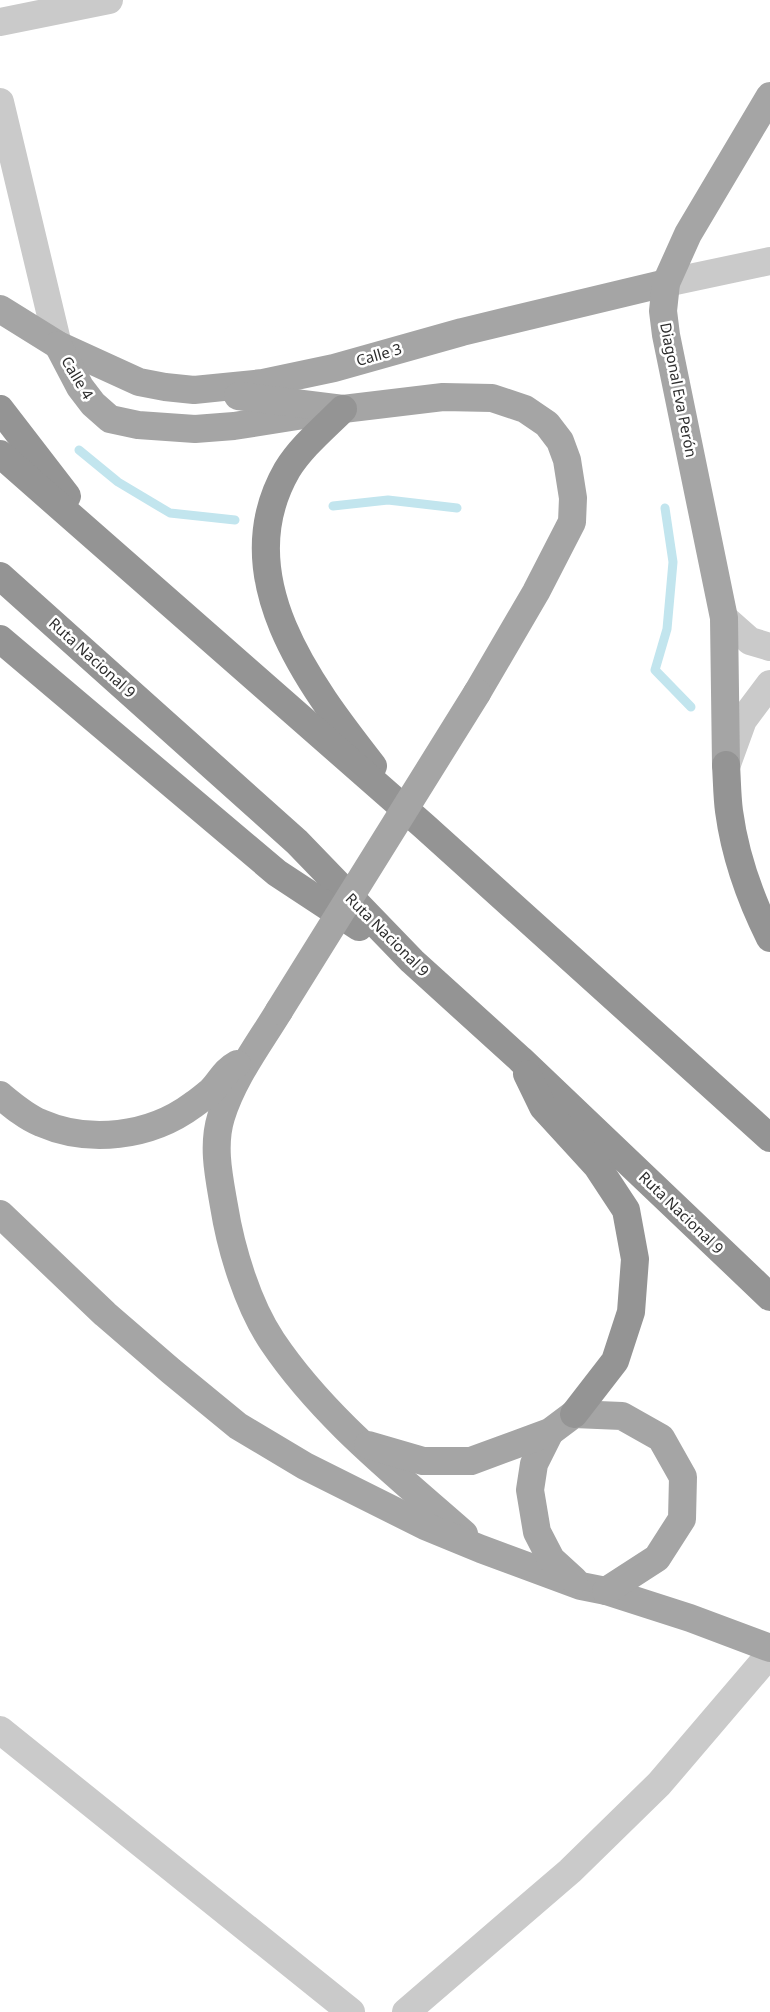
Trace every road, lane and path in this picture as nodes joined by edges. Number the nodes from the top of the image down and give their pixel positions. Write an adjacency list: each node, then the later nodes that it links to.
1 (109, 0): 2 (street)
2 (0, 22)
3 (770, 96): 6 (main road, Diagonal Eva Perón)
4 (0, 102): 8 (street, Calle 4)
5 (770, 261): 6 (street, Calle 3)
6 (666, 283): 9 (main road, Calle 3); 15 (main road, Diagonal Eva Perón)
7 (0, 310): 8 (main road, Calle 3)
8 (58, 345): 9 (main road, Calle 3); 10 (main road, Calle 4)
9 (164, 387): 10 (main road)
10 (343, 408): 20 (highway); 23 (main road, bridge)
11 (0, 409): 13 (highway)
12 (0, 454): 13 (highway)
13 (106, 547): 20 (highway)
14 (0, 576): 22 (highway, Ruta Nacional 9)
15 (724, 618): 17 (street); 19 (main road, Diagonal Eva Perón)
16 (0, 639): 22 (highway)
17 (770, 647)
18 (768, 691): 19 (street)
19 (726, 765): 21 (highway)
20 (424, 826): 26 (highway)
21 (770, 938)
22 (412, 962): 24 (highway, Ruta Nacional 9)
23 (250, 1058): 25 (main road); 31 (main road)
24 (520, 1059): 28 (highway, Ruta Nacional 9); 29 (highway)
25 (0, 1094)
26 (770, 1138)
27 (0, 1214): 32 (main road)
28 (770, 1297)
29 (574, 1414): 30 (main road); 33 (main road)
30 (550, 1432): 31 (main road); 33 (main road)
31 (361, 1443): 32 (main road)
32 (481, 1549): 33 (main road)
33 (593, 1588): 34 (main road)
34 (770, 1648)
35 (770, 1654): 38 (street)
36 (0, 1730): 37 (street)
37 (351, 2012)
38 (406, 2012)

